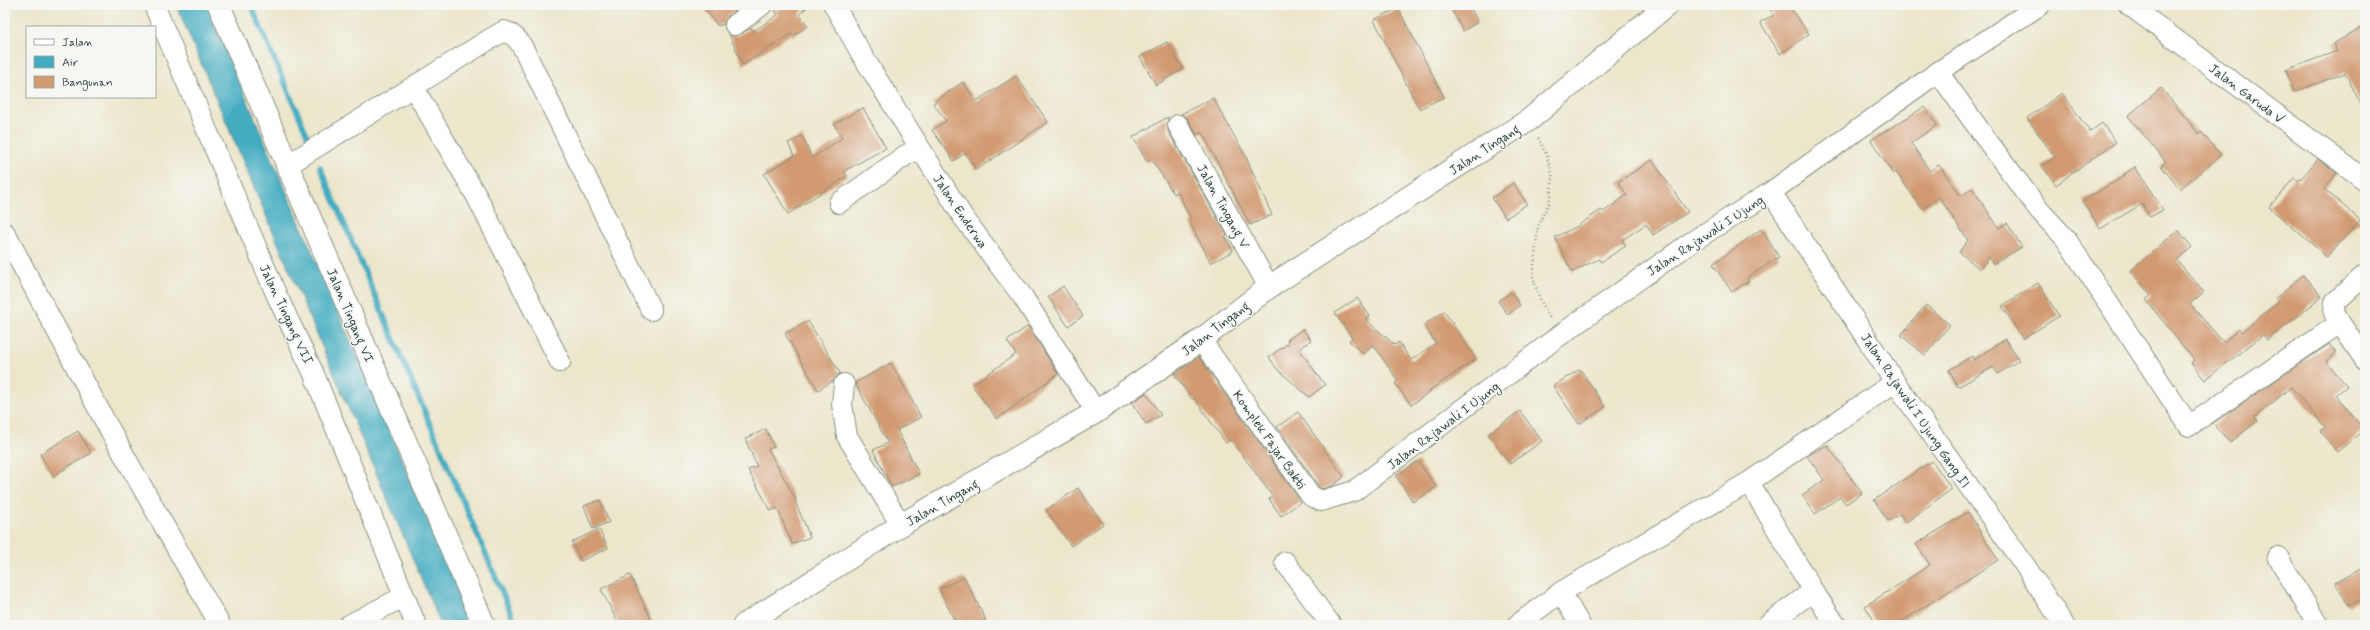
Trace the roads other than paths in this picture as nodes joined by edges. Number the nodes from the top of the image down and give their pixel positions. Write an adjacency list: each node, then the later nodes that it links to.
1 (154, 5): 35 (street, Jalan Tingang VII)
2 (219, 5): 13 (main road, Jalan Tingang VI)
3 (762, 5): 8 (street)
4 (834, 5): 12 (street, Jalan Enderwa)
5 (1667, 5): 19 (main road, Jalan Tingang)
6 (2040, 5): 9 (street, Jalan Rajawali I Ujung)
7 (2129, 5): 14 (street, Jalan Garuda V)
8 (735, 25)
9 (1938, 72): 15 (street, Jalan Rajawali I Ujung); 21 (street)
10 (414, 88): 13 (street); 20 (street); 24 (street)
11 (1178, 125): 19 (street, Jalan Tingang V)
12 (920, 149): 16 (street); 27 (street, Jalan Enderwa)
13 (286, 166): 39 (main road, Jalan Tingang VI)
14 (2365, 180)
15 (1771, 192): 25 (street, Jalan Rajawali I Ujung Gang II); 28 (street, Jalan Rajawali I Ujung)
16 (839, 203)
17 (5, 233): 36 (street)
18 (2365, 275): 21 (street)
19 (1269, 287): 22 (main road, Jalan Tingang)
20 (651, 310)
21 (2340, 323): 23 (street)
22 (1201, 340): 27 (main road, Jalan Tingang); 28 (street, Komplek Fajar Bakti)
23 (2365, 360)
24 (560, 362)
25 (1895, 382): 29 (street); 46 (street, Jalan Rajawali I Ujung Gang II)
26 (844, 384): 30 (street)
27 (1096, 412): 30 (main road, Jalan Tingang)
28 (1378, 475)
29 (1749, 482): 33 (street); 34 (street)
30 (901, 525): 40 (main road, Jalan Tingang)
31 (2278, 557): 47 (street)
32 (1285, 562): 41 (street)
33 (1813, 591): 44 (street); 45 (street)
34 (1561, 592): 42 (street); 43 (street)
35 (403, 597): 37 (street); 38 (street, Jalan Tingang VII)
36 (220, 625)
37 (349, 625)
38 (416, 625)
39 (484, 625)
40 (744, 625)
41 (1331, 625)
42 (1516, 625)
43 (1580, 625)
44 (1767, 625)
45 (1836, 625)
46 (2064, 625)
47 (2318, 625)

